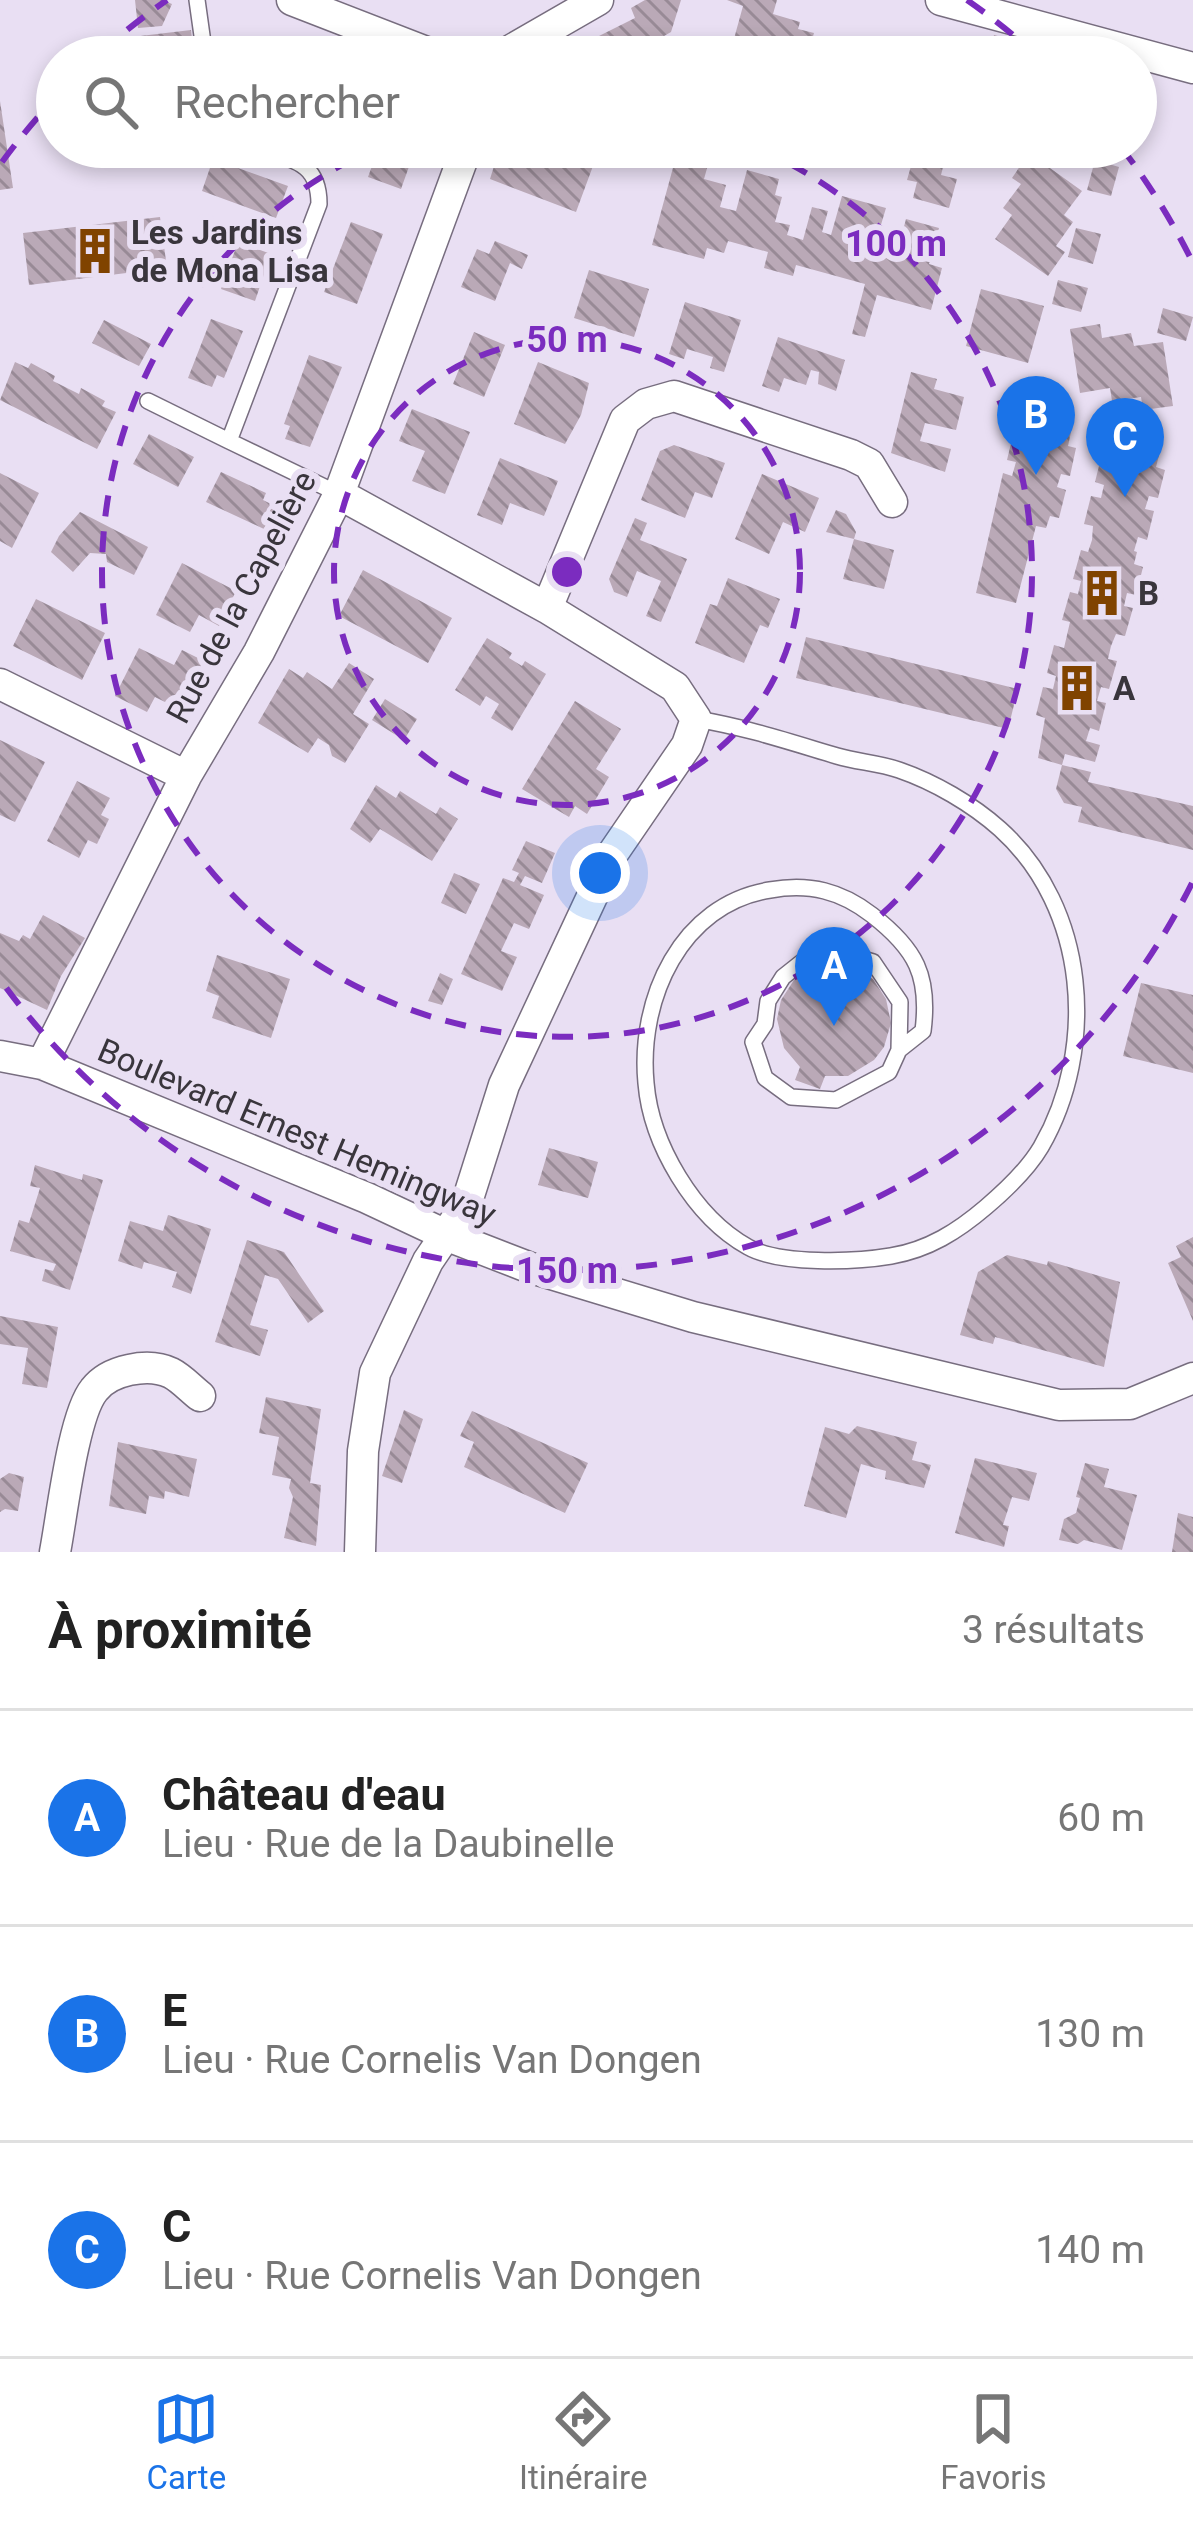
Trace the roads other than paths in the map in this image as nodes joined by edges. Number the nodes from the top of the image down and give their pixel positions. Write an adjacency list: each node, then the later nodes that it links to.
1 (197, 0): 5 (lane)
2 (292, 0): 6 (street)
3 (598, 0): 7 (street)
4 (940, 0): 8 (street)
5 (202, 36)
6 (385, 36)
7 (535, 36)
8 (1074, 36)
9 (1157, 58): 10 (street)
10 (1193, 68)
11 (309, 168): 14 (lane)
12 (459, 168): 15 (street, Rue de la Capelière)
13 (148, 401): 14 (lane)
14 (229, 441): 15 (lane)
15 (339, 494): 17 (street); 20 (street, Rue de la Capelière)
16 (892, 502): 17 (street)
17 (547, 608): 19 (street)
18 (0, 684): 20 (street)
19 (696, 719): 21 (lane); 24 (street)
20 (186, 776): 23 (street, Rue de la Capelière)
21 (899, 1050): 21 (lane)
22 (0, 1056): 23 (street, Boulevard Ernest Hemingway)
23 (42, 1064): 24 (street, Boulevard Ernest Hemingway)
24 (448, 1236): 25 (street, Boulevard Ernest Hemingway); 28 (street)
25 (1193, 1378)
26 (200, 1396): 27 (street)
27 (55, 1552)
28 (360, 1552)

